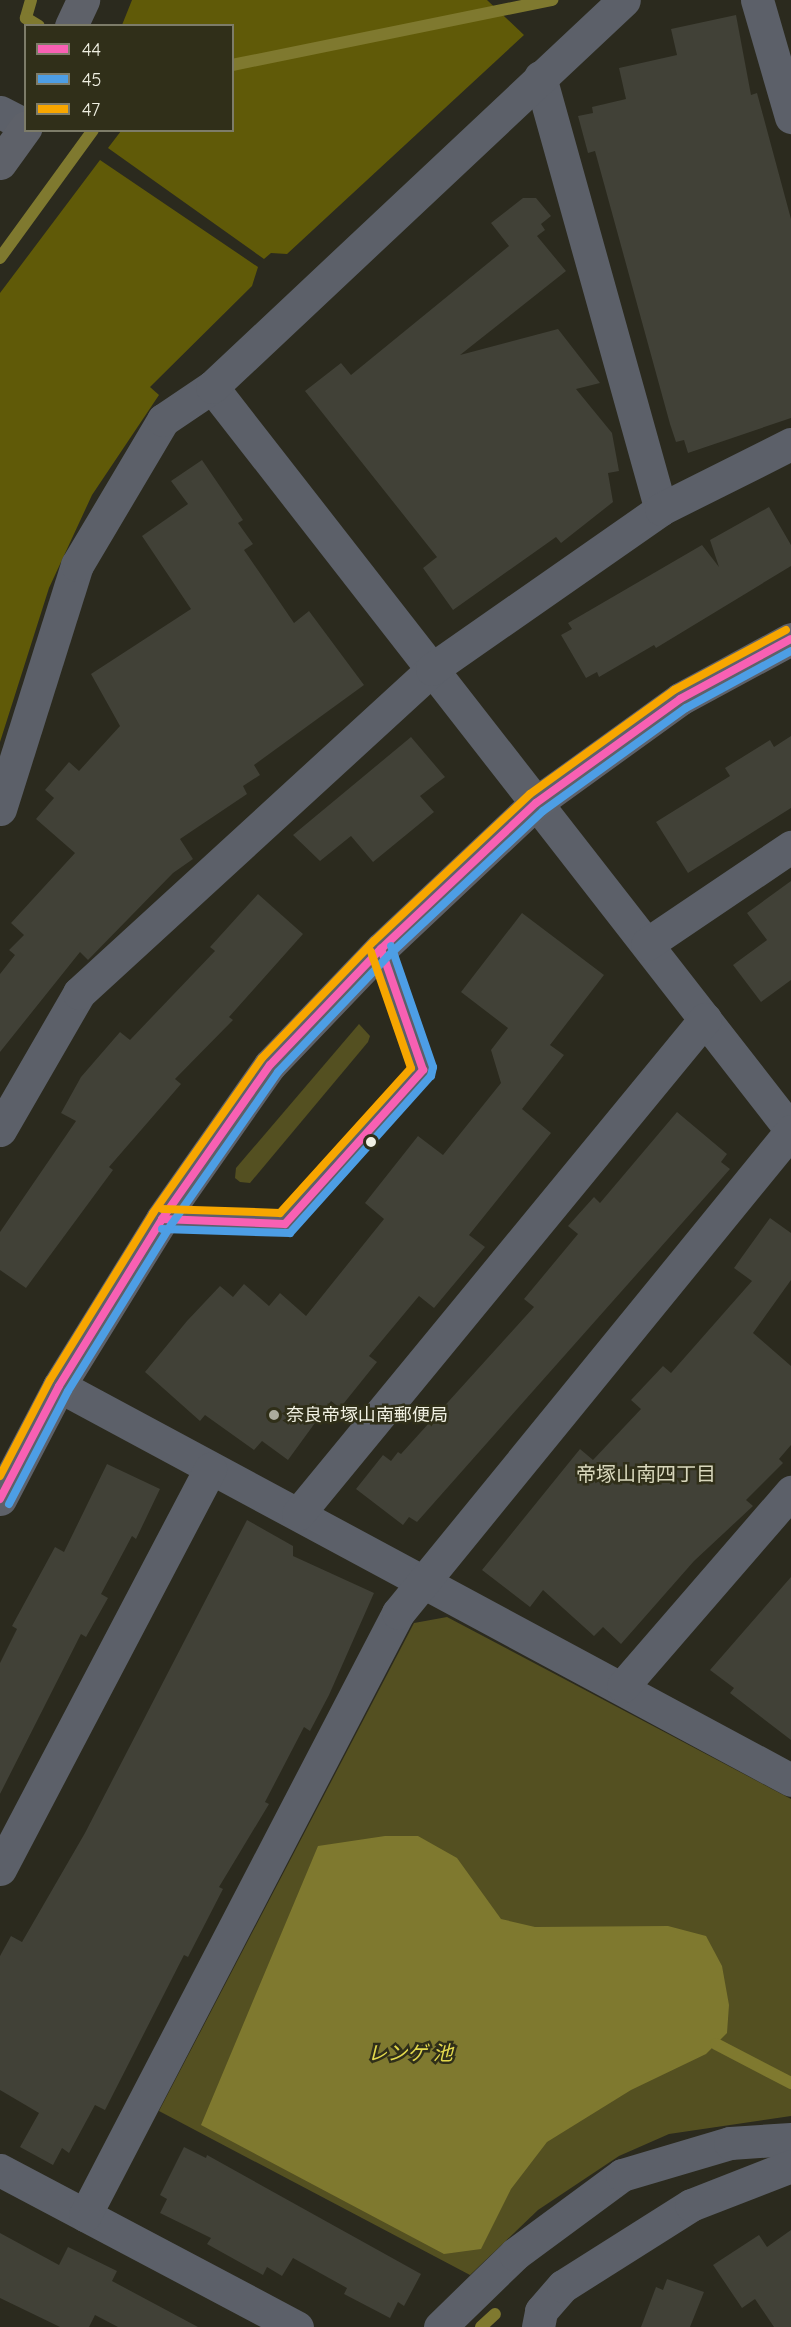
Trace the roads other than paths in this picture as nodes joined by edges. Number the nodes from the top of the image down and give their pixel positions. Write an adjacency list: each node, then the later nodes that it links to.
1 (83, 0): 4 (street)
2 (624, 0): 5 (street)
3 (757, 0): 7 (street)
4 (72, 24)
5 (540, 77): 11 (street); 13 (street)
6 (0, 112): 8 (street)
7 (791, 117)
8 (24, 125)
9 (24, 129): 10 (street)
10 (0, 163)
11 (212, 387): 15 (street); 17 (street)
12 (791, 444): 13 (street)
13 (661, 510): 15 (street)
14 (791, 639): 16 (street)
15 (432, 669): 16 (street); 22 (street)
16 (536, 803): 19 (street); 20 (street)
17 (0, 810)
18 (791, 847): 19 (street)
19 (646, 944): 21 (street)
20 (381, 949): 24 (street); 24 (lane)
21 (705, 1019): 23 (street); 29 (street)
22 (0, 1130)
23 (791, 1130): 30 (street)
24 (162, 1219): 25 (street)
25 (59, 1386): 26 (street); 28 (street)
26 (210, 1469): 29 (street); 33 (street)
27 (791, 1492): 31 (street)
28 (0, 1498)
29 (298, 1514): 30 (street)
30 (421, 1580): 31 (street); 37 (street)
31 (623, 1686): 32 (street)
32 (791, 1780)
33 (0, 1869)
34 (791, 2139): 39 (street)
35 (791, 2166): 40 (street)
36 (0, 2170): 37 (street)
37 (85, 2215): 38 (street)
38 (297, 2327)
39 (440, 2327)
40 (538, 2327)

